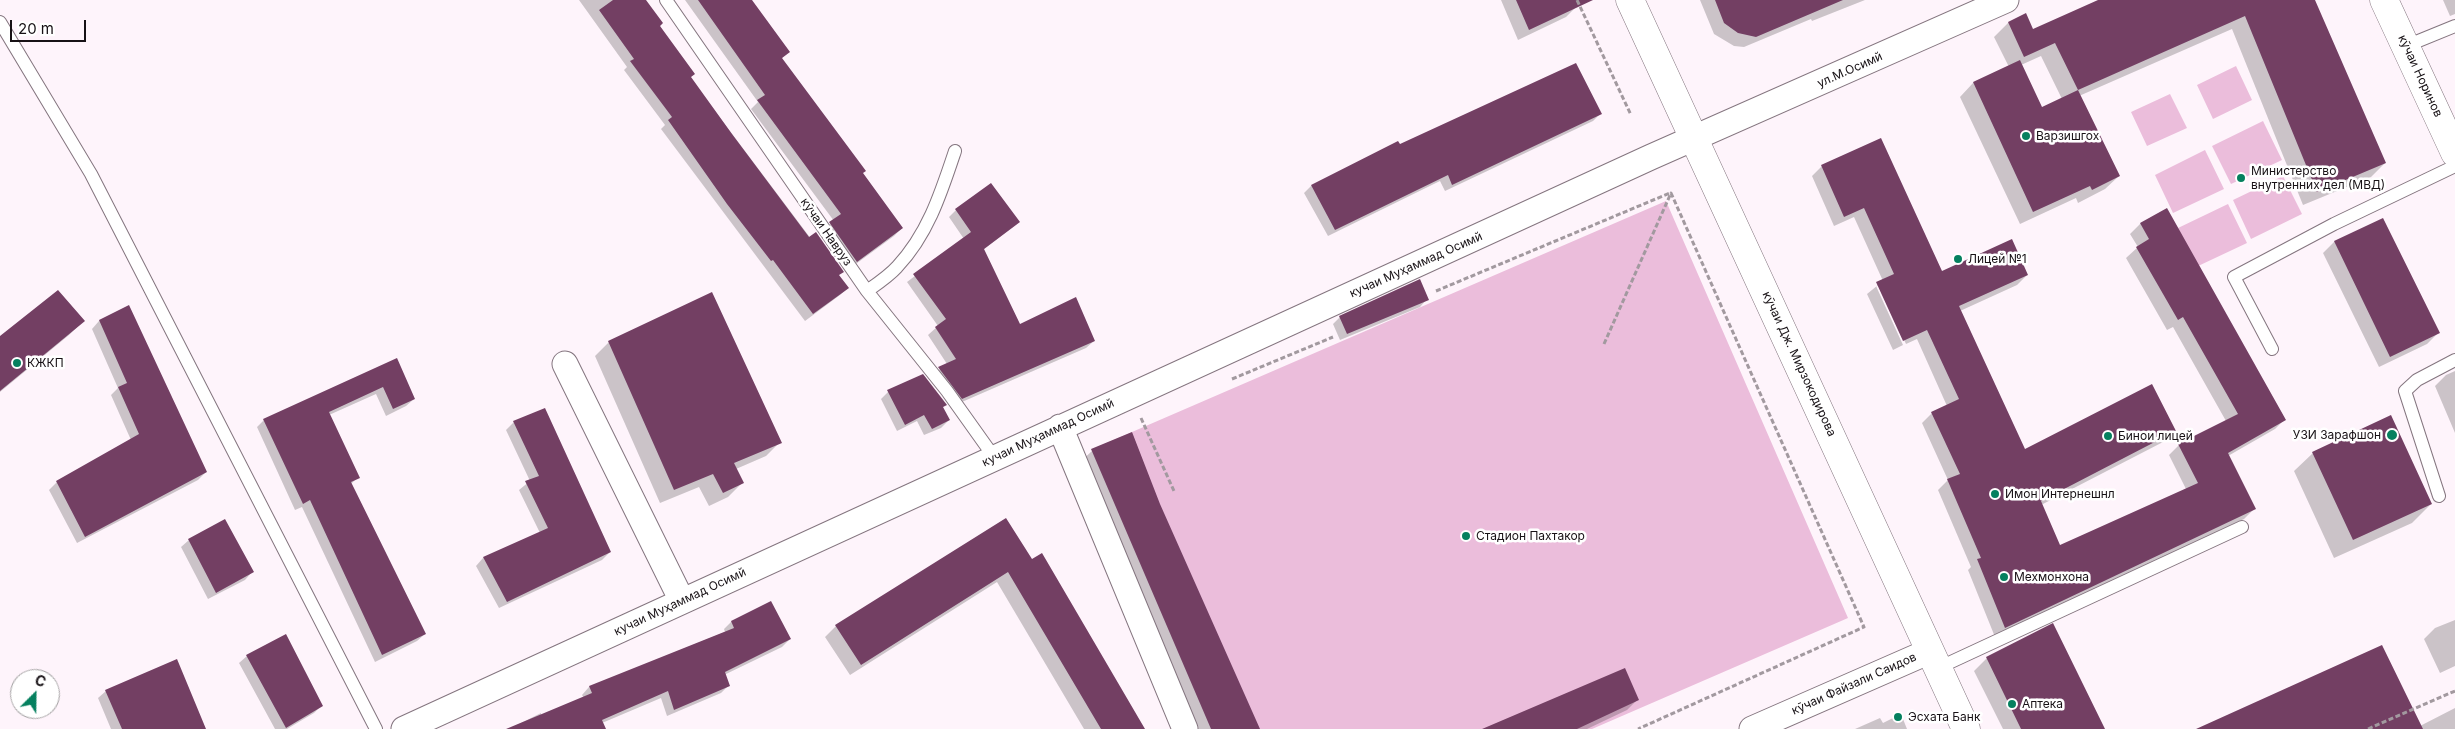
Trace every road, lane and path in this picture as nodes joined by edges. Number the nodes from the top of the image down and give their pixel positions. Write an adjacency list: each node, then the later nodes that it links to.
1 (666, 0): 15 (lane, кӯчаи Навруз)
2 (1577, 0): 9 (path)
3 (1630, 0): 10 (street, кӯчаи Дж. Мирзокодирова)
4 (2006, 0): 10 (street, ул.М.Осимй)
5 (2384, 0): 8 (street, кӯчаи Норинов)
6 (0, 22): 34 (lane)
7 (2455, 26): 8 (lane)
8 (2406, 46): 12 (street, кӯчаи Норинов)
9 (1631, 115)
10 (1694, 140): 26 (street, кучаи Муҳаммад Осимй); 32 (street, кӯчаи Дж. Мирзокодирова)
11 (955, 151): 15 (lane)
12 (2455, 153)
13 (2455, 166): 19 (lane)
14 (1671, 192): 16 (path); 18 (path); 37 (path)
15 (867, 291): 27 (lane, кӯчаи Навруз)
16 (1436, 291)
17 (1333, 337): 22 (path)
18 (1604, 344)
19 (2272, 349)
20 (2455, 360): 29 (lane)
21 (565, 364): 31 (street)
22 (1223, 383)
23 (1150, 414): 24 (path)
24 (1141, 418): 25 (path); 28 (path)
25 (1132, 421)
26 (1060, 427): 27 (street, кучаи Муҳаммад Осимй); 36 (street)
27 (994, 457): 31 (street, кучаи Муҳаммад Осимй)
28 (1174, 491)
29 (2439, 496)
30 (2242, 527): 32 (lane)
31 (682, 601): 35 (street, кучаи Муҳаммад Осимй)
32 (1934, 659): 38 (street, кӯчаи Файзали Саидов); 39 (street, кӯчаи Дж. Мирзокодирова)
33 (2455, 691): 40 (path)
34 (376, 729)
35 (404, 729)
36 (1185, 729)
37 (1638, 729)
38 (1752, 729)
39 (1966, 729)
40 (2368, 729)

